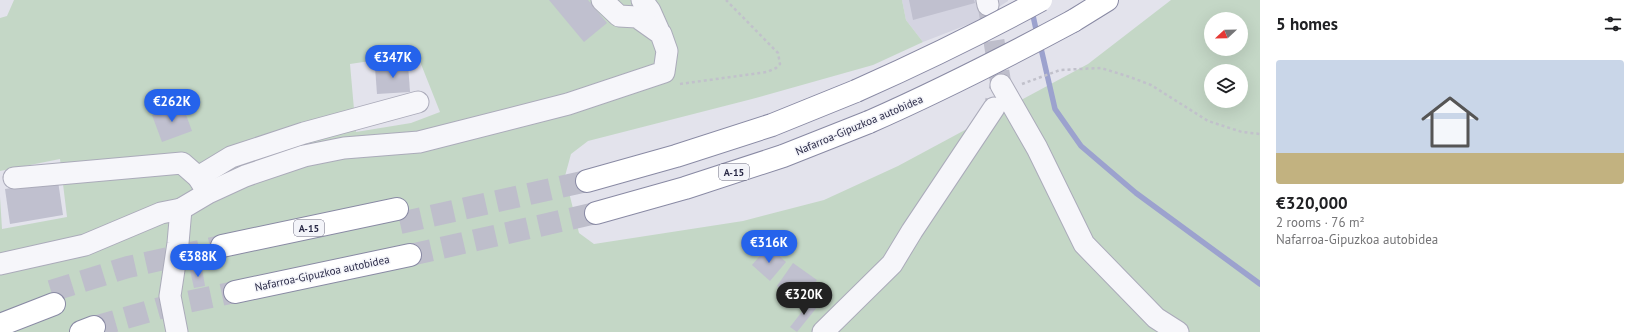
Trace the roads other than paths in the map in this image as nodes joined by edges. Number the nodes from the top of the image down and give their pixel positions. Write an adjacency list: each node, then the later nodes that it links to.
1 (602, 0): 5 (street)
2 (642, 0): 5 (street)
3 (1041, 0): 9 (highway, bridge)
4 (1107, 0): 13 (highway, Nafarroa-Gipuzkoa autobidea / A-15, bridge)
5 (661, 34): 11 (street)
6 (1001, 85): 23 (street)
7 (418, 102): 11 (street)
8 (994, 108): 22 (street)
9 (585, 174)
10 (14, 178): 11 (street)
11 (203, 185): 12 (street)
12 (181, 209): 17 (street); 21 (street)
13 (596, 213)
14 (399, 216): 15 (highway, A-15)
15 (223, 253)
16 (410, 255): 18 (highway, Nafarroa-Gipuzkoa autobidea)
17 (0, 264)
18 (235, 292)
19 (0, 309): 20 (highway)
20 (0, 325)
21 (177, 332)
22 (822, 332)
23 (1178, 332)

